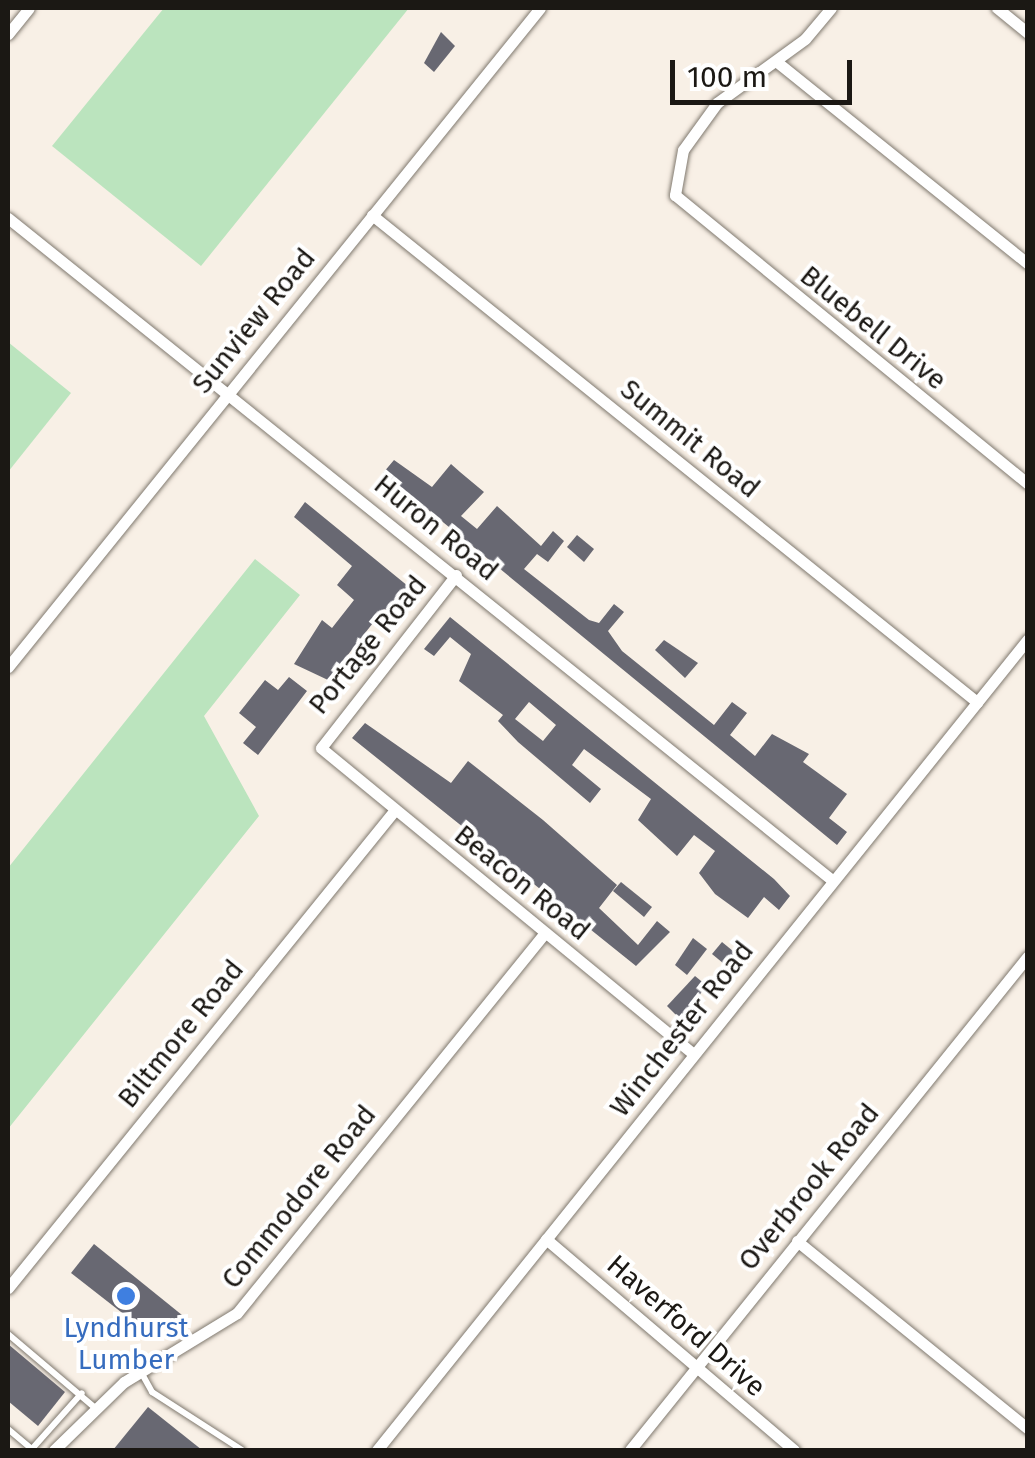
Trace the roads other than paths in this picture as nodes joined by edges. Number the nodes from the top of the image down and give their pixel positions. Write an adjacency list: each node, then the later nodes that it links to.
1 (29, 8): 6 (street)
2 (540, 8): 8 (street, Sunview Road)
3 (831, 8): 7 (street)
4 (996, 8): 5 (street)
5 (1028, 33)
6 (8, 34)
7 (777, 62): 10 (street); 12 (street, Bluebell Drive)
8 (372, 214): 11 (street, Sunview Road); 16 (street, Summit Road)
9 (8, 218): 11 (street, Huron Road)
10 (1028, 264)
11 (228, 393): 13 (street, Huron Road); 15 (street, Sunview Road)
12 (1028, 484)
13 (456, 575): 17 (street, Portage Road); 19 (street, Huron Road)
14 (1028, 640): 16 (street, Winchester Road)
15 (8, 667)
16 (976, 702): 19 (street, Winchester Road)
17 (321, 748): 18 (street, Beacon Road)
18 (394, 812): 20 (street, Beacon Road); 25 (street, Biltmore Road)
19 (832, 880): 22 (street, Winchester Road)
20 (545, 933): 22 (street, Beacon Road); 28 (street, Commodore Road)
21 (1028, 956): 24 (street, Overbrook Road)
22 (694, 1054): 23 (street, Winchester Road)
23 (546, 1239): 27 (street, Haverford Drive); 36 (street, Winchester Road)
24 (797, 1241): 27 (street, Overbrook Road); 32 (street)
25 (8, 1288)
26 (8, 1334): 29 (lane)
27 (695, 1370): 37 (street, Overbrook Road); 38 (street, Haverford Drive)
28 (141, 1372): 30 (street, Commodore Road); 35 (lane)
29 (82, 1393): 30 (lane); 33 (lane)
30 (94, 1407): 34 (street, Commodore Road)
31 (8, 1429): 33 (lane)
32 (1028, 1429)
33 (32, 1450)
34 (54, 1450)
35 (242, 1450)
36 (377, 1450)
37 (630, 1450)
38 (794, 1450)

